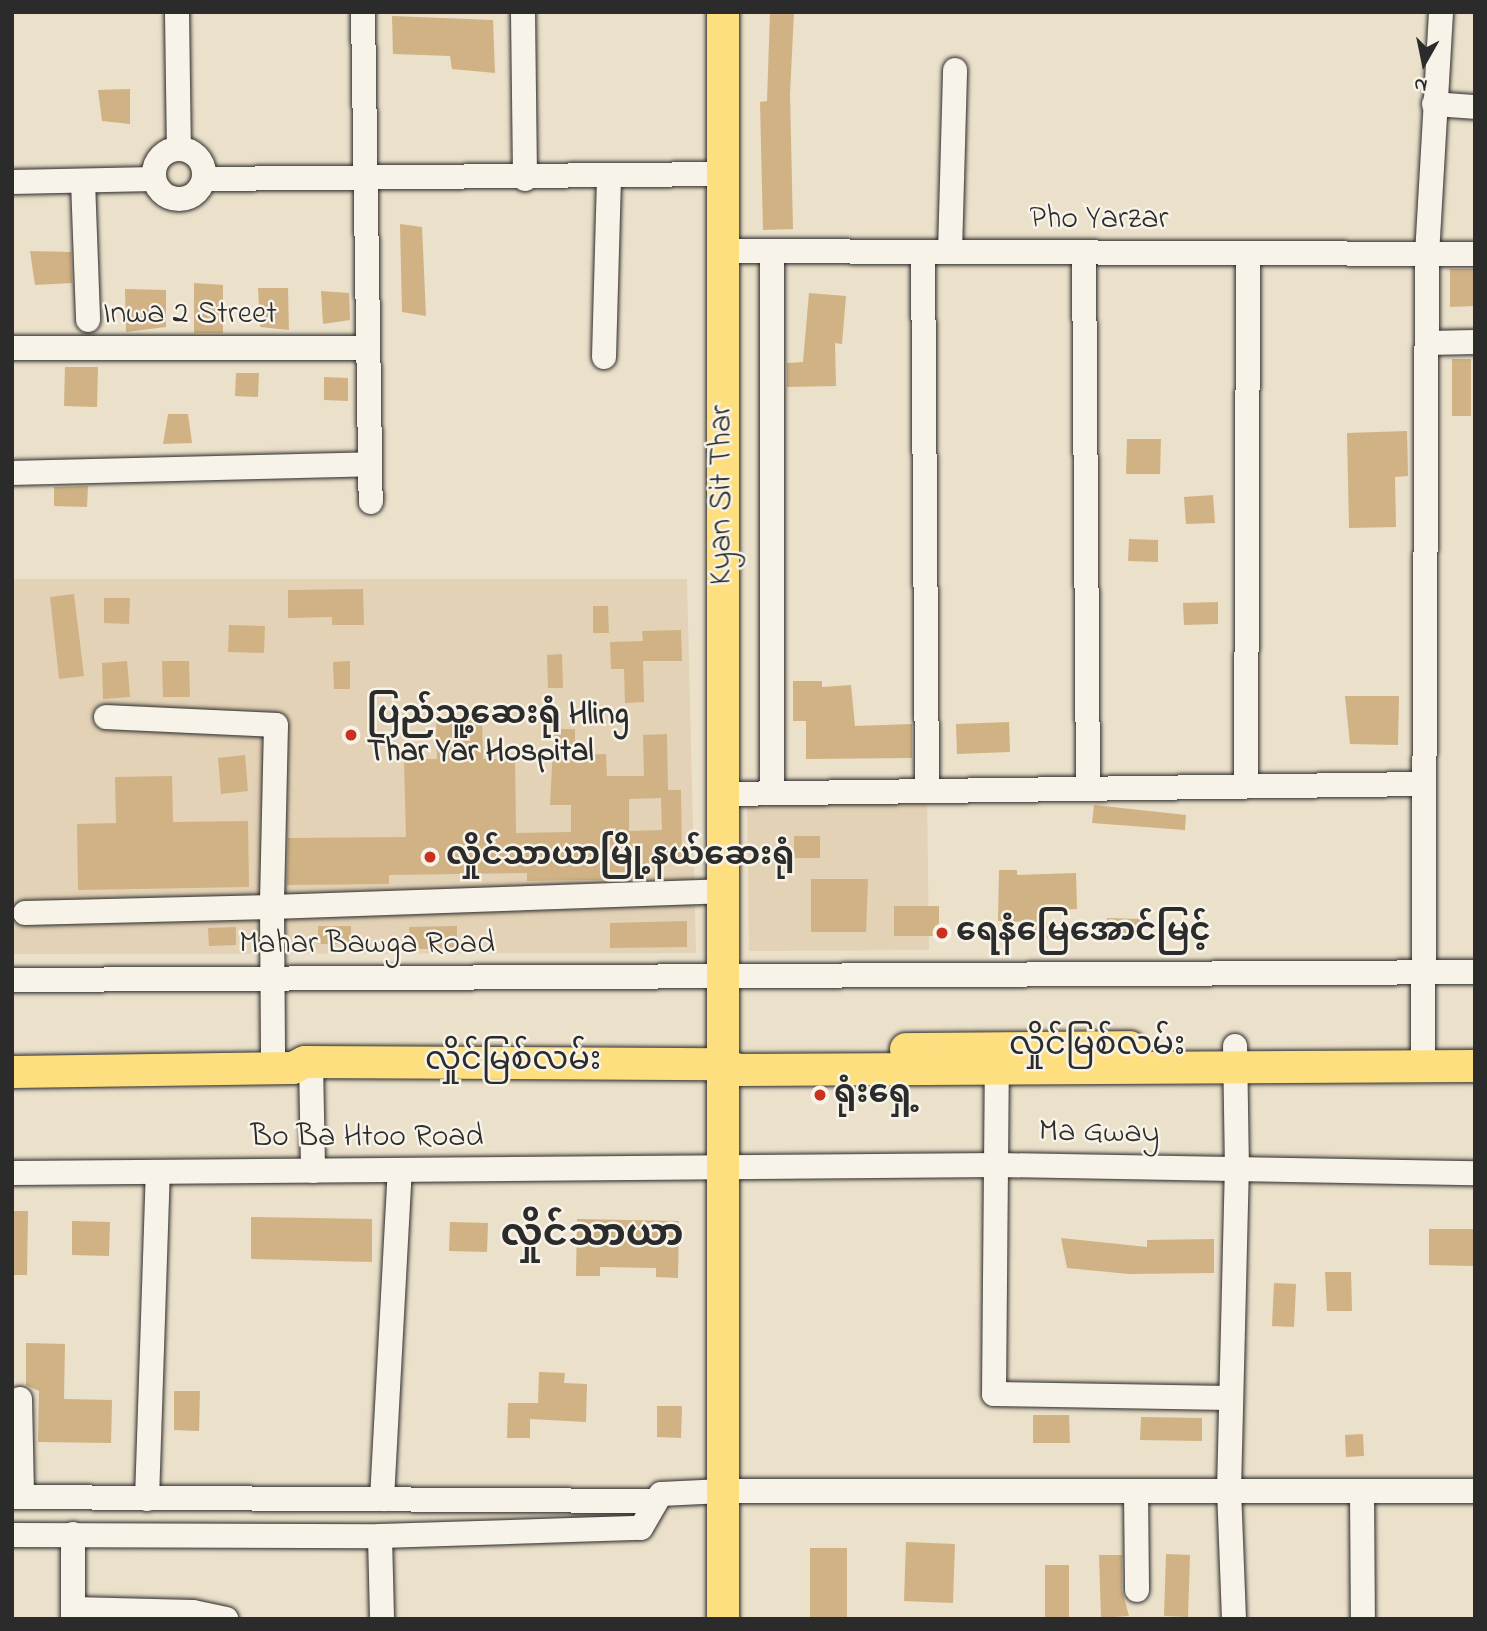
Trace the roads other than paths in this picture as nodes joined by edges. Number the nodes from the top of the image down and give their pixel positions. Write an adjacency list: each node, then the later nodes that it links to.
1 (177, 12): 9 (street)
2 (363, 12): 11 (street)
3 (523, 12): 14 (street)
4 (723, 12): 10 (main road, Kyan Sit Thar)
5 (1441, 12): 7 (street)
6 (955, 70): 21 (street)
7 (1434, 104): 8 (street); 25 (street)
8 (1475, 107)
9 (179, 148): 13 (street); 15 (street)
10 (723, 174): 12 (street); 18 (main road, Kyan Sit Thar)
11 (364, 177): 13 (street); 14 (street); 30 (street)
12 (609, 177): 14 (street); 31 (street)
13 (204, 178): 15 (street)
14 (525, 178)
15 (154, 179): 17 (street)
16 (12, 181): 17 (street)
17 (83, 181): 26 (street)
18 (723, 251): 19 (street, Pho Yarzar); 41 (main road, Kyan Sit Thar)
19 (772, 251): 20 (street, Pho Yarzar); 40 (street)
20 (923, 252): 21 (street, Pho Yarzar); 39 (street)
21 (950, 252): 22 (street, Pho Yarzar)
22 (1084, 253): 23 (street, Pho Yarzar); 38 (street)
23 (1248, 254): 25 (street, Pho Yarzar); 37 (street)
24 (1475, 254): 25 (street, Pho Yarzar)
25 (1427, 255): 28 (street)
26 (88, 320)
27 (1475, 342): 28 (street)
28 (1427, 343): 36 (street)
29 (12, 348): 30 (street, Inwa 2 Street)
30 (367, 348): 32 (street)
31 (604, 356)
32 (370, 464): 33 (street); 34 (street)
33 (12, 473)
34 (371, 502)
35 (106, 717): 43 (street)
36 (1424, 784): 37 (street); 46 (street)
37 (1247, 786): 38 (street)
38 (1088, 788): 39 (street)
39 (927, 791): 40 (street)
40 (772, 792): 41 (street)
41 (724, 794): 42 (main road, Kyan Sit Thar)
42 (722, 891): 43 (street); 48 (main road, Kyan Sit Thar)
43 (272, 907): 44 (street); 47 (street)
44 (25, 913)
45 (1475, 972): 46 (street, Mahar Bawga Road)
46 (1423, 973): 48 (street, Mahar Bawga Road); 52 (street)
47 (272, 978): 48 (street, Mahar Bawga Road); 49 (street, Mahar Bawga Road); 55 (street)
48 (722, 978): 57 (main road, Kyan Sit Thar)
49 (12, 980)
50 (1475, 1049): 52 (main road, လှိုင်မြစ်လမ်း)
51 (1235, 1057): 52 (main road, လှိုင်မြစ်လမ်း); 54 (main road, လှိုင်မြစ်လမ်း); 64 (street)
52 (1423, 1057): 58 (main road, လှိုင်မြစ်လမ်း)
53 (12, 1058): 55 (main road, လှိုင်မြစ်လမ်း)
54 (998, 1059): 57 (main road, လှိုင်မြစ်လမ်း); 60 (street)
55 (272, 1061): 56 (main road, လှိုင်မြစ်လမ်း); 59 (main road, လှိုင်မြစ်လမ်း)
56 (307, 1062): 57 (main road, လှိုင်မြစ်လမ်း); 62 (street)
57 (721, 1063): 61 (main road, Kyan Sit Thar)
58 (1475, 1066)
59 (12, 1072)
60 (999, 1165): 61 (street, Ma Gway); 64 (street, Ma Gway); 68 (street)
61 (722, 1168): 63 (street, Bo Ba Htoo Road); 71 (main road, Kyan Sit Thar)
62 (313, 1171): 63 (street, Bo Ba Htoo Road); 65 (street, Bo Ba Htoo Road)
63 (400, 1171): 77 (street)
64 (1237, 1171): 66 (street, Ma Gway); 68 (street)
65 (158, 1172): 67 (street, Bo Ba Htoo Road); 76 (street)
66 (1475, 1172)
67 (12, 1173)
68 (1231, 1398): 73 (street)
69 (20, 1399): 75 (street)
70 (1362, 1490): 73 (street); 74 (street); 88 (street)
71 (723, 1491): 72 (street); 78 (street); 86 (main road, Kyan Sit Thar)
72 (1136, 1491): 73 (street); 82 (street)
73 (1229, 1491): 87 (street)
74 (1475, 1491)
75 (17, 1497): 76 (street)
76 (146, 1499): 77 (street)
77 (382, 1499): 78 (street)
78 (654, 1501): 81 (street)
79 (73, 1534): 80 (street); 81 (street); 83 (street)
80 (12, 1535)
81 (380, 1536): 85 (street)
82 (1137, 1590)
83 (73, 1614): 84 (street)
84 (226, 1619)
85 (382, 1619)
86 (723, 1619)
87 (1234, 1619)
88 (1363, 1619)

